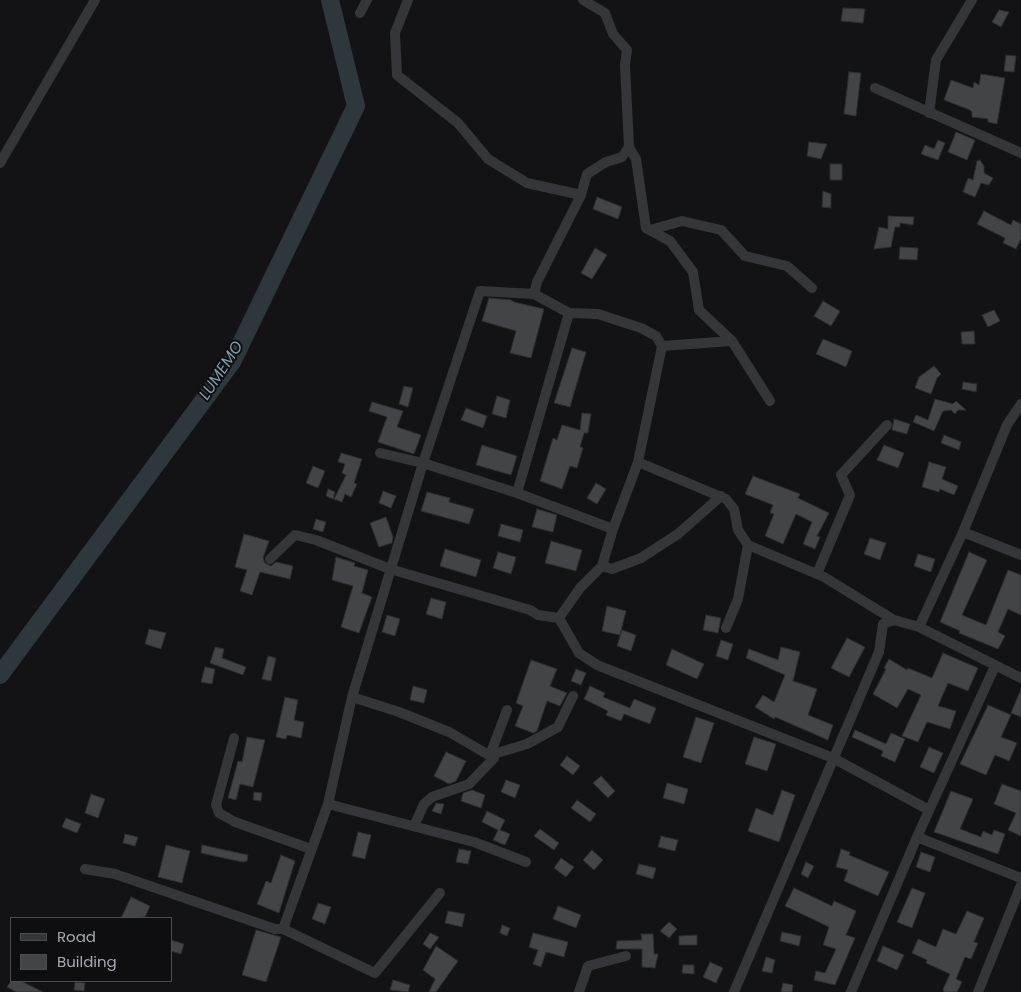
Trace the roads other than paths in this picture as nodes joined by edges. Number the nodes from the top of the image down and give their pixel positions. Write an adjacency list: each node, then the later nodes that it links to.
1 (95, 0): 11 (street)
2 (367, 0): 6 (street)
3 (408, 0): 12 (street)
4 (583, 0): 9 (street)
5 (972, 0): 8 (street)
6 (360, 13)
7 (875, 88): 8 (street)
8 (929, 113): 10 (street)
9 (629, 147): 12 (street); 13 (street)
10 (1021, 153)
11 (0, 163)
12 (581, 195): 15 (street)
13 (650, 230): 14 (street); 17 (street)
14 (812, 288)
15 (534, 294): 16 (street); 24 (street)
16 (570, 313): 18 (street); 25 (street)
17 (732, 341): 18 (street); 19 (street)
18 (662, 346): 23 (street)
19 (770, 401)
20 (1021, 404): 28 (street)
21 (887, 425): 34 (street)
22 (380, 453): 24 (street)
23 (638, 462): 26 (street); 27 (street)
24 (423, 463): 25 (street); 33 (street)
25 (517, 493): 27 (street)
26 (721, 496): 29 (street); 32 (street)
27 (613, 529): 32 (street)
28 (963, 532): 30 (street); 37 (street)
29 (748, 545): 34 (street); 38 (street)
30 (1021, 555)
31 (270, 559): 33 (street)
32 (602, 566): 35 (street)
33 (390, 569): 35 (street); 42 (street)
34 (817, 574): 36 (street)
35 (559, 618): 46 (street)
36 (894, 620): 37 (street); 46 (street)
37 (919, 627): 39 (street)
38 (726, 628)
39 (995, 666): 40 (street); 48 (street)
40 (1021, 678)
41 (572, 696): 45 (street)
42 (352, 697): 45 (street); 47 (street)
43 (507, 710): 45 (street)
44 (234, 738): 51 (street)
45 (490, 755): 49 (street)
46 (833, 758): 48 (street); 60 (street)
47 (328, 804): 49 (street); 51 (street)
48 (929, 810): 50 (street)
49 (414, 826): 52 (street)
50 (917, 837): 54 (street); 61 (street)
51 (310, 849): 57 (street)
52 (526, 862)
53 (85, 869): 57 (street)
54 (1021, 878)
55 (1021, 885): 62 (street)
56 (440, 893): 57 (street)
57 (283, 929)
58 (626, 956): 59 (street)
59 (578, 992)
60 (734, 992)
61 (851, 992)
62 (978, 992)

